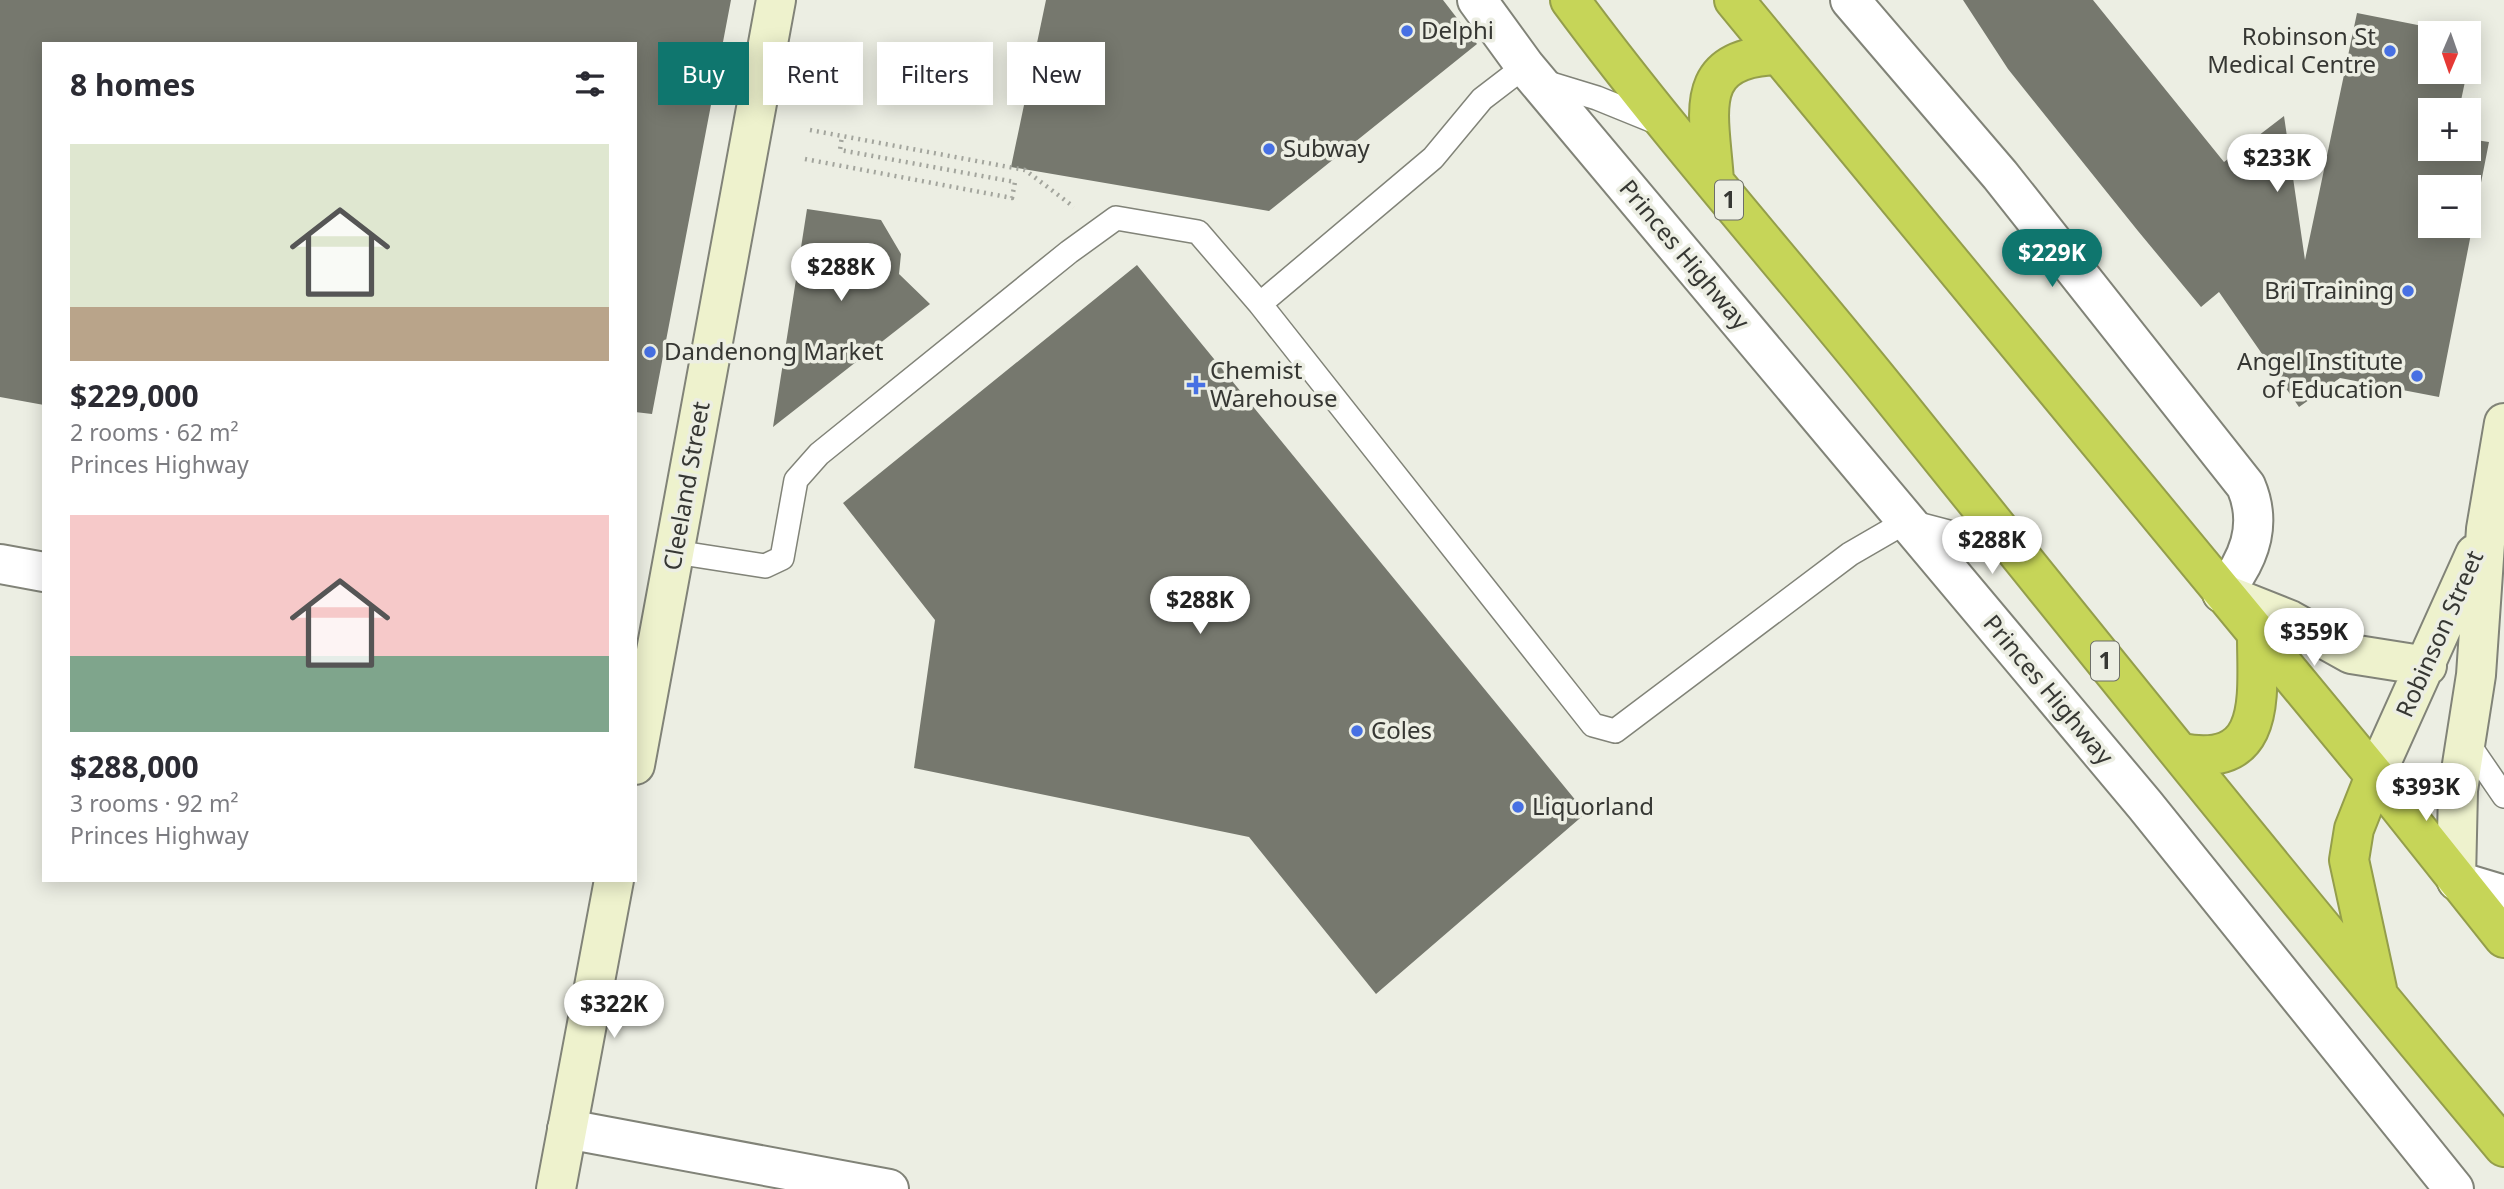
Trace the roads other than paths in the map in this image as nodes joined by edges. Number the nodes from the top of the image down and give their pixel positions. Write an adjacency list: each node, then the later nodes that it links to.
1 (776, 0): 6 (main road, Cleeland Street)
2 (1477, 0): 9 (street, Princes Highway)
3 (1570, 0): 10 (highway, 1)
4 (1734, 0): 7 (highway)
5 (1850, 0): 20 (street)
6 (768, 42)
7 (1779, 55): 11 (highway); 20 (highway)
8 (763, 72): 17 (main road, Cleeland Street)
9 (1531, 73): 10 (lane); 12 (lane); 14 (street, Princes Highway)
10 (1670, 128): 11 (highway, 1)
11 (1714, 181): 16 (highway, 1)
12 (1260, 304): 14 (lane); 17 (lane)
13 (2504, 423): 15 (main road, Robinson Street)
14 (1907, 521): 16 (lane); 39 (street, Princes Highway)
15 (2486, 530): 23 (main road, Robinson Street); 26 (main road, Robinson Street)
16 (2013, 549): 27 (highway, 1)
17 (675, 552): 22 (main road, Cleeland Street)
18 (0, 564): 19 (street)
19 (42, 572)
20 (2222, 593): 21 (highway); 23 (main road)
21 (2258, 636): 27 (highway); 28 (highway)
22 (645, 660): 24 (main road, Cleeland Street)
23 (2427, 666): 28 (main road, Robinson Street)
24 (640, 708): 25 (main road, Cleeland Street)
25 (637, 742)
26 (2467, 742): 29 (lane); 30 (main road, Robinson Street)
27 (2181, 753): 34 (highway, 1)
28 (2375, 776): 30 (highway); 34 (highway)
29 (2504, 796)
30 (2456, 880): 32 (street); 33 (highway)
31 (614, 882): 35 (main road)
32 (2504, 895)
33 (2504, 938)
34 (2379, 997): 36 (highway, 1)
35 (568, 1129): 37 (main road); 38 (street)
36 (2504, 1147)
37 (556, 1189)
38 (889, 1189)
39 (2454, 1189)

